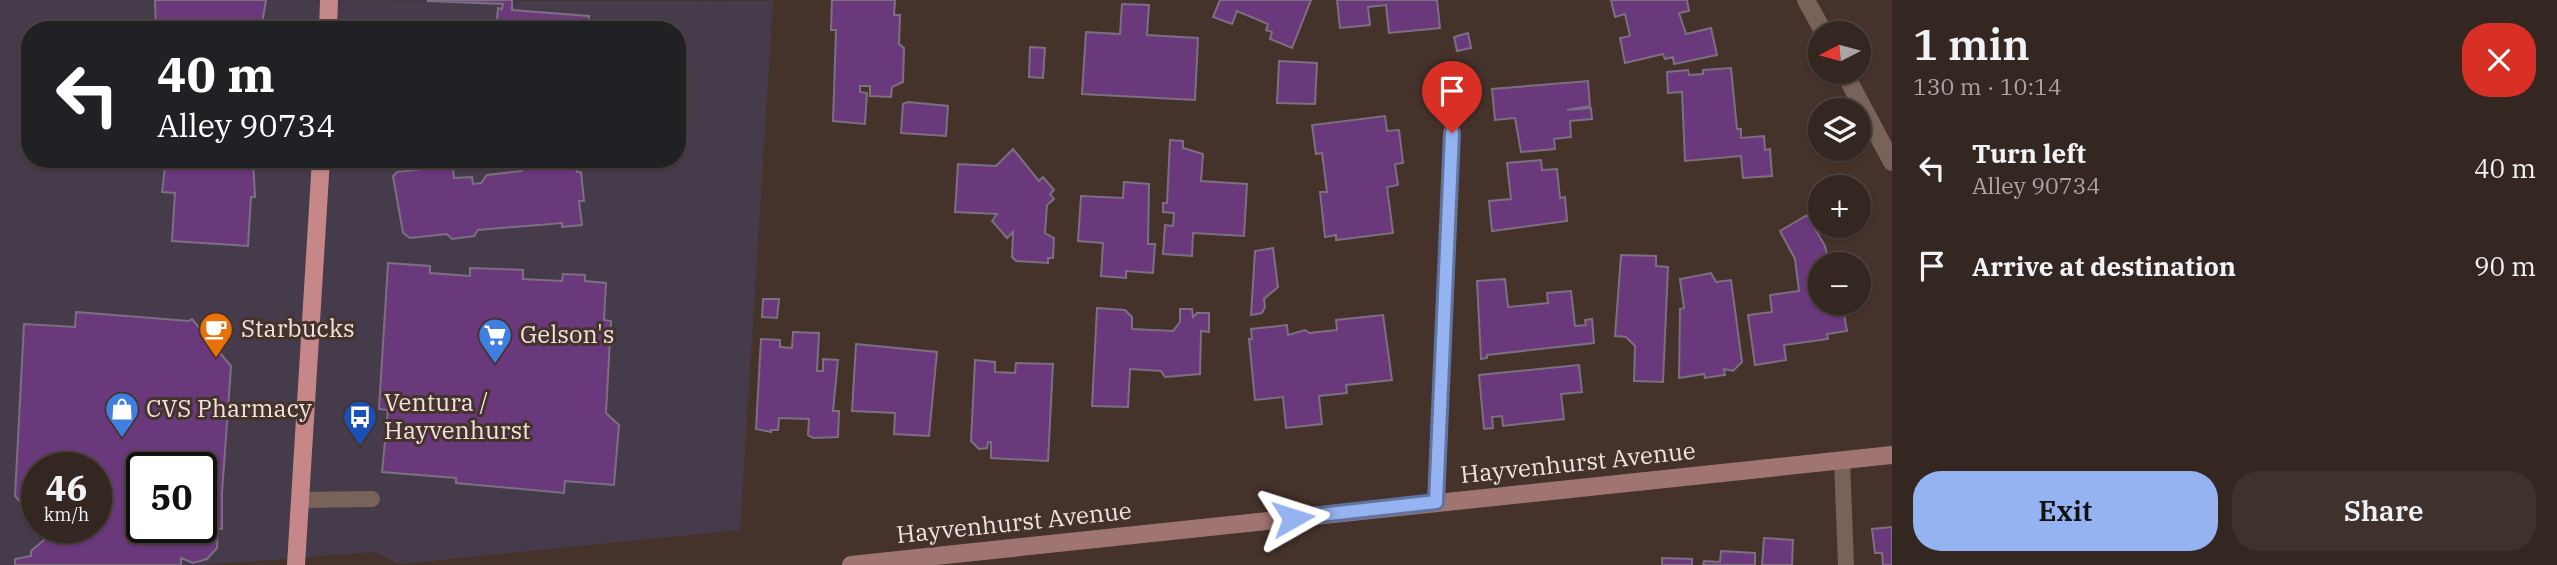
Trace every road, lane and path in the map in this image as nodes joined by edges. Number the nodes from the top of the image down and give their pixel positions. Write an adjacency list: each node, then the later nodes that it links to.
1 (329, 0): 3 (main road)
2 (1806, 0): 4 (street)
3 (328, 21)
4 (1817, 21)
5 (1850, 84): 7 (street)
6 (1452, 133): 13 (lane)
7 (1892, 162)
8 (320, 168): 12 (main road)
9 (1892, 456): 10 (main road, Hayvenhurst Avenue)
10 (1842, 461): 13 (main road, Hayvenhurst Avenue); 16 (lane)
11 (372, 499): 12 (lane)
12 (301, 500): 14 (main road)
13 (1436, 502): 15 (main road, Hayvenhurst Avenue)
14 (296, 565)
15 (851, 565)
16 (1846, 565)

